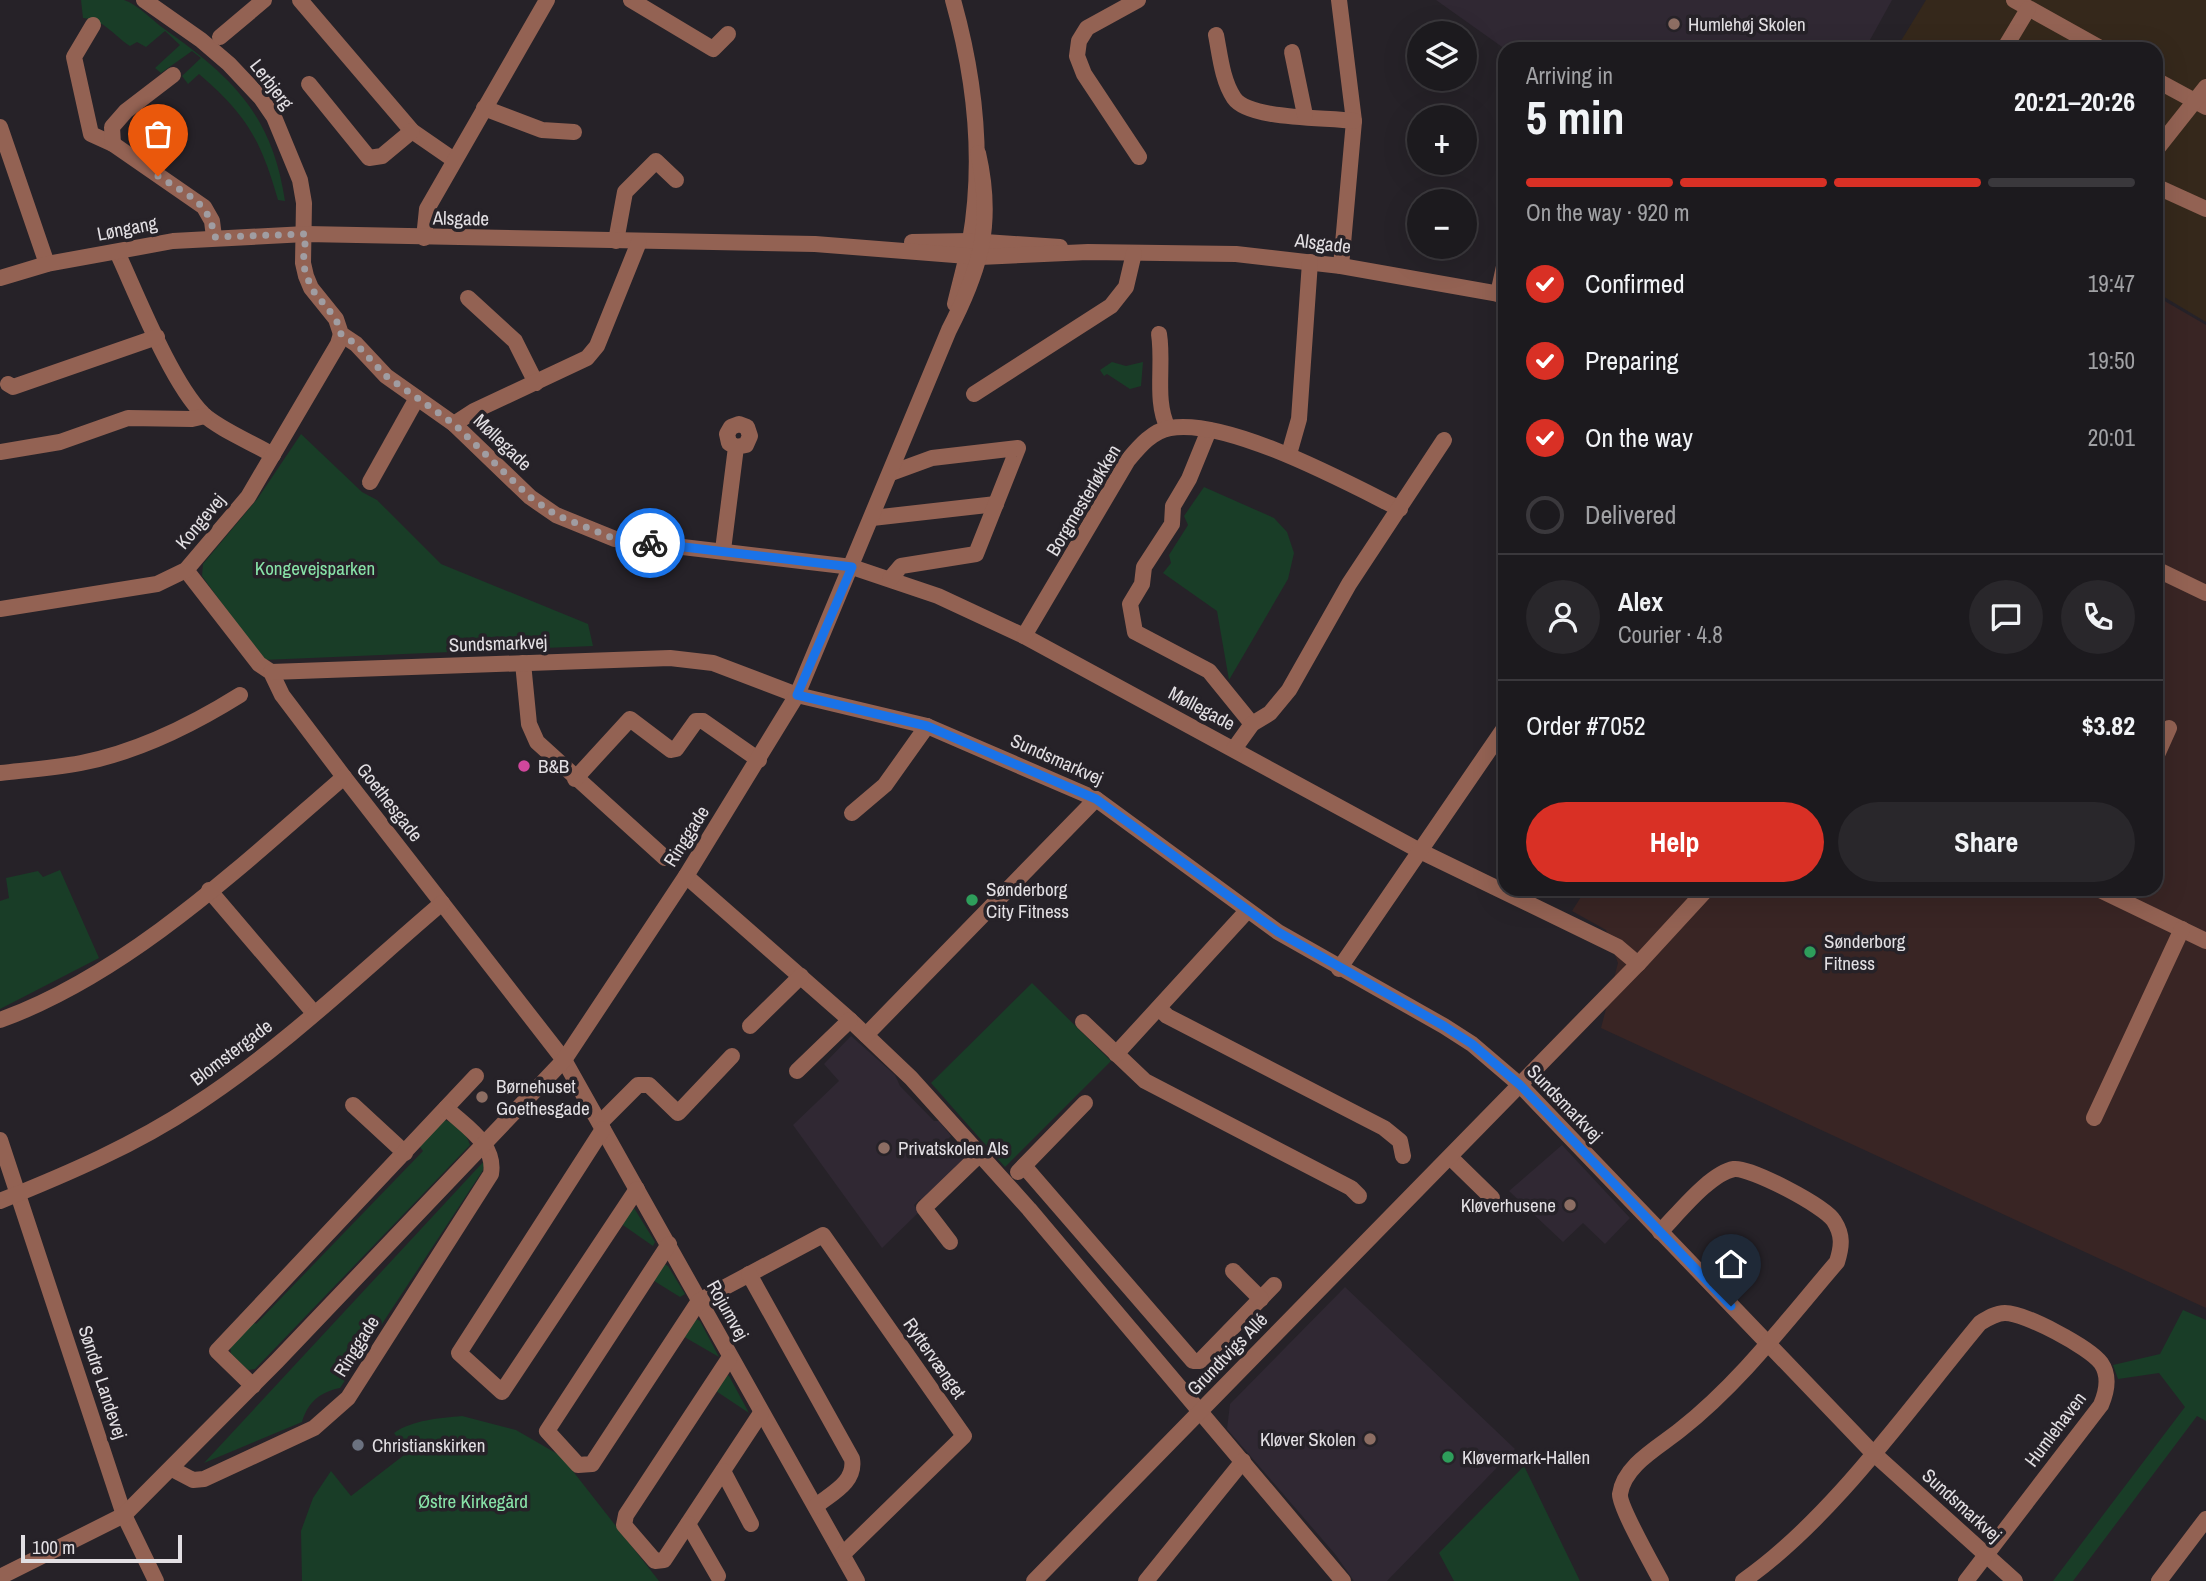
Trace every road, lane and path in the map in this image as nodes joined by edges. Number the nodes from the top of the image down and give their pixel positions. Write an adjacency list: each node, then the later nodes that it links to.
1 (144, 0): 36 (street, Lerbjerg)
2 (264, 0): 14 (street)
3 (300, 0): 27 (street)
4 (548, 0): 23 (street)
5 (631, 0): 12 (street)
6 (953, 0): 41 (street, Ringgade)
7 (1138, 0): 31 (street)
8 (1339, 0): 25 (street)
9 (2014, 0): 10 (street)
10 (2028, 9): 15 (street); 16 (street)
11 (93, 25): 30 (street)
12 (728, 34)
13 (1216, 35): 24 (street)
14 (220, 37)
15 (2008, 42)
16 (2089, 42)
17 (1292, 52): 24 (street)
18 (173, 75): 30 (street)
19 (309, 84): 27 (street)
20 (2163, 84): 22 (street)
21 (2206, 87): 22 (street)
22 (2201, 104): 29 (street)
23 (484, 108): 28 (street); 32 (street)
24 (1305, 115): 25 (street)
25 (1354, 121): 46 (street)
26 (0, 127): 45 (street)
27 (412, 131): 32 (street)
28 (574, 132)
29 (2163, 143)
30 (113, 144): 37 (street)
31 (1139, 157)
32 (454, 160): 38 (street)
33 (676, 180): 39 (street)
34 (2163, 189): 35 (street)
35 (2206, 209)
36 (306, 234): 37 (street, Løngang); 38 (street, Alsgade); 50 (street, Møllegade)
37 (214, 237): 42 (street, Løngang)
38 (424, 238): 39 (street, Alsgade)
39 (615, 242): 40 (street, Alsgade)
40 (639, 242): 41 (street, Alsgade); 53 (street)
41 (975, 249): 43 (street, Alsgade); 66 (street, Ringgade)
42 (117, 252): 45 (street, Løngang); 52 (street)
43 (1133, 253): 44 (street, Alsgade); 55 (street)
44 (1310, 262): 46 (street, Alsgade); 64 (street)
45 (47, 264): 47 (street, Løngang)
46 (1341, 266): 48 (street, Alsgade)
47 (0, 278)
48 (1498, 294)
49 (468, 298): 53 (street)
50 (341, 334): 56 (street, Møllegade); 65 (street, Kongevej)
51 (1159, 334): 59 (street)
52 (157, 337): 54 (street); 57 (street)
53 (536, 383): 58 (street)
54 (8, 384)
55 (974, 394)
56 (417, 398): 58 (street, Møllegade); 67 (street)
57 (205, 416): 63 (street); 65 (street)
58 (454, 424): 71 (street, Møllegade)
59 (1168, 428): 60 (street); 78 (street, Borgmesterløkken)
60 (1209, 430): 64 (street); 83 (street)
61 (1444, 440): 69 (street)
62 (736, 447): 71 (street)
63 (0, 452)
64 (1289, 454): 69 (street)
65 (273, 455): 73 (street, Kongevej)
66 (891, 472): 68 (street); 70 (street, Ringgade)
67 (370, 482)
68 (996, 504): 70 (street); 75 (street)
69 (1400, 509): 83 (street)
70 (872, 518): 72 (street, Ringgade)
71 (723, 550): 72 (street, Møllegade)
72 (852, 567): 75 (street, Møllegade); 82 (street, Ringgade)
73 (186, 570): 77 (street, Kongevej); 80 (street, Goethesgade)
74 (2163, 572): 76 (street)
75 (890, 579): 78 (street, Møllegade)
76 (2206, 593)
77 (0, 609)
78 (1024, 636): 88 (street, Møllegade)
79 (523, 663): 80 (street, Sundsmarkvej); 82 (street, Sundsmarkvej); 92 (street)
80 (271, 672): 91 (street, Goethesgade)
81 (240, 695): 90 (street)
82 (797, 695): 84 (street, Sundsmarkvej); 89 (street, Ringgade)
83 (1252, 724): 88 (street)
84 (927, 726): 93 (street, Sundsmarkvej); 94 (street)
85 (2169, 728): 87 (street)
86 (1498, 737): 95 (street)
87 (2163, 741)
88 (1234, 749): 95 (street, Møllegade)
89 (759, 760): 92 (street); 97 (street, Ringgade)
90 (0, 773)
91 (344, 777): 99 (street); 103 (street, Goethesgade)
92 (575, 779): 96 (street)
93 (1096, 799): 104 (street, Sundsmarkvej); 116 (street)
94 (852, 814)
95 (1420, 851): 98 (street, Møllegade); 108 (street)
96 (665, 858)
97 (686, 876): 109 (street); 119 (street, Ringgade)
98 (1498, 889)
99 (209, 890): 111 (street); 112 (street)
100 (1513, 896): 107 (street, Møllegade)
101 (1701, 896): 107 (street, Grundtvigs Allé)
102 (2113, 896): 105 (street)
103 (442, 903): 111 (street, Blomstergade); 119 (street, Goethesgade)
104 (1247, 911): 108 (street, Sundsmarkvej); 110 (street)
105 (2182, 929): 106 (street); 126 (street)
106 (2206, 941)
107 (1638, 964): 122 (street, Grundtvigs Allé)
108 (1339, 969): 122 (street, Sundsmarkvej)
109 (801, 976): 113 (street); 115 (street)
110 (1158, 1008): 117 (street); 132 (street)
111 (314, 1013): 137 (street, Blomstergade)
112 (0, 1020)
113 (850, 1020): 116 (street); 120 (street)
114 (1083, 1022): 117 (street)
115 (750, 1026)
116 (866, 1035): 131 (street)
117 (1116, 1054): 138 (street)
118 (732, 1056): 127 (street)
119 (564, 1059): 127 (street, Rojumvej); 129 (street, Ringgade)
120 (797, 1071)
121 (476, 1076): 125 (street)
122 (1520, 1085): 133 (street, Grundtvigs Allé); 141 (street, Sundsmarkvej)
123 (1086, 1103): 134 (street)
124 (353, 1105): 130 (street)
125 (446, 1108): 129 (street); 130 (street)
126 (2094, 1118)
127 (602, 1126): 136 (street, Rojumvej); 136 (street)
128 (0, 1140): 137 (street, Søndre Landevej)
129 (485, 1145): 151 (street, Ringgade); 156 (street, Ringgade)
130 (405, 1153): 151 (street)
131 (980, 1154): 135 (street); 142 (street)
132 (1403, 1156)
133 (1450, 1157): 139 (street); 152 (street, Grundtvigs Allé)
134 (1024, 1166): 135 (street); 147 (street)
135 (1007, 1184): 152 (street)
136 (637, 1189): 143 (street, Rojumvej)
137 (19, 1193): 140 (street, Blomstergade); 159 (street, Søndre Landevej)
138 (1359, 1196)
139 (1492, 1198)
140 (0, 1201)
141 (1660, 1232): 149 (street, Sundsmarkvej); 149 (street)
142 (950, 1242)
143 (669, 1244): 148 (street, Rojumvej); 148 (street)
144 (1233, 1271): 147 (street)
145 (750, 1274): 148 (street, Ryttervænget); 158 (street); 163 (street, Ryttervænget)
146 (1274, 1285): 147 (street)
147 (1261, 1299)
148 (699, 1301): 150 (street, Rojumvej)
149 (1767, 1343): 154 (street, Sundsmarkvej); 172 (street)
150 (730, 1357): 153 (street, Rojumvej); 161 (street)
151 (253, 1386): 156 (street, Ringgade)
152 (1201, 1411): 155 (street); 169 (street, Grundtvigs Allé)
153 (761, 1413): 157 (street); 158 (street, Rojumvej)
154 (1872, 1452): 164 (street, Sundsmarkvej); 164 (street, Humlehaven); 173 (street)
155 (1243, 1461): 170 (street); 171 (street)
156 (172, 1469): 159 (street, Ringgade)
157 (723, 1471): 161 (street); 162 (street)
158 (816, 1506): 163 (street, Rojumvej)
159 (124, 1515): 166 (street, Ringgade); 167 (street, Søndre Landevej)
160 (2206, 1519): 176 (street)
161 (688, 1524): 165 (street)
162 (751, 1524)
163 (843, 1554): 168 (street, Rojumvej)
164 (1985, 1555): 174 (street); 175 (street, Sundsmarkvej)
165 (718, 1576)
166 (0, 1577)
167 (156, 1581)
168 (857, 1581)
169 (1034, 1581)
170 (1146, 1581)
171 (1343, 1581)
172 (1661, 1581)
173 (1743, 1581)
174 (1966, 1581)
175 (2015, 1581)
176 (2159, 1581)

